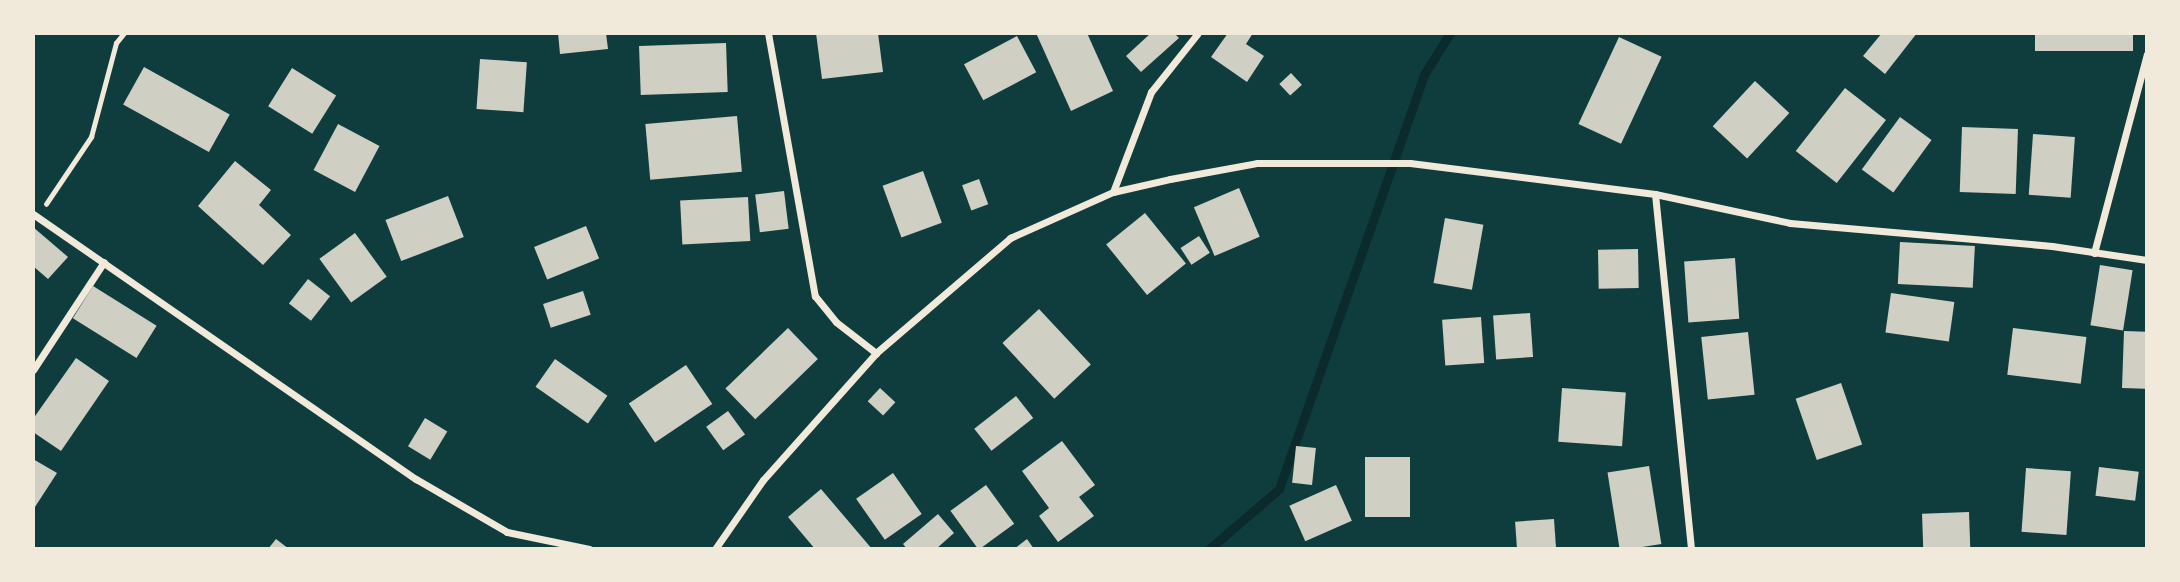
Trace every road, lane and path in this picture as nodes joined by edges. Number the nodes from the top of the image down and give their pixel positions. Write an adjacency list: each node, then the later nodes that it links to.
1 (124, 33): 7 (path)
2 (768, 33): 11 (street)
3 (1198, 33): 5 (street)
4 (2147, 54): 8 (street)
5 (1112, 192): 6 (street); 11 (street)
6 (1655, 194): 8 (street); 15 (street)
7 (35, 216): 10 (street)
8 (2094, 253): 9 (street)
9 (2147, 260)
10 (104, 262): 12 (street); 13 (street)
11 (876, 353): 14 (street)
12 (33, 370)
13 (589, 549)
14 (715, 549)
15 (1691, 549)

